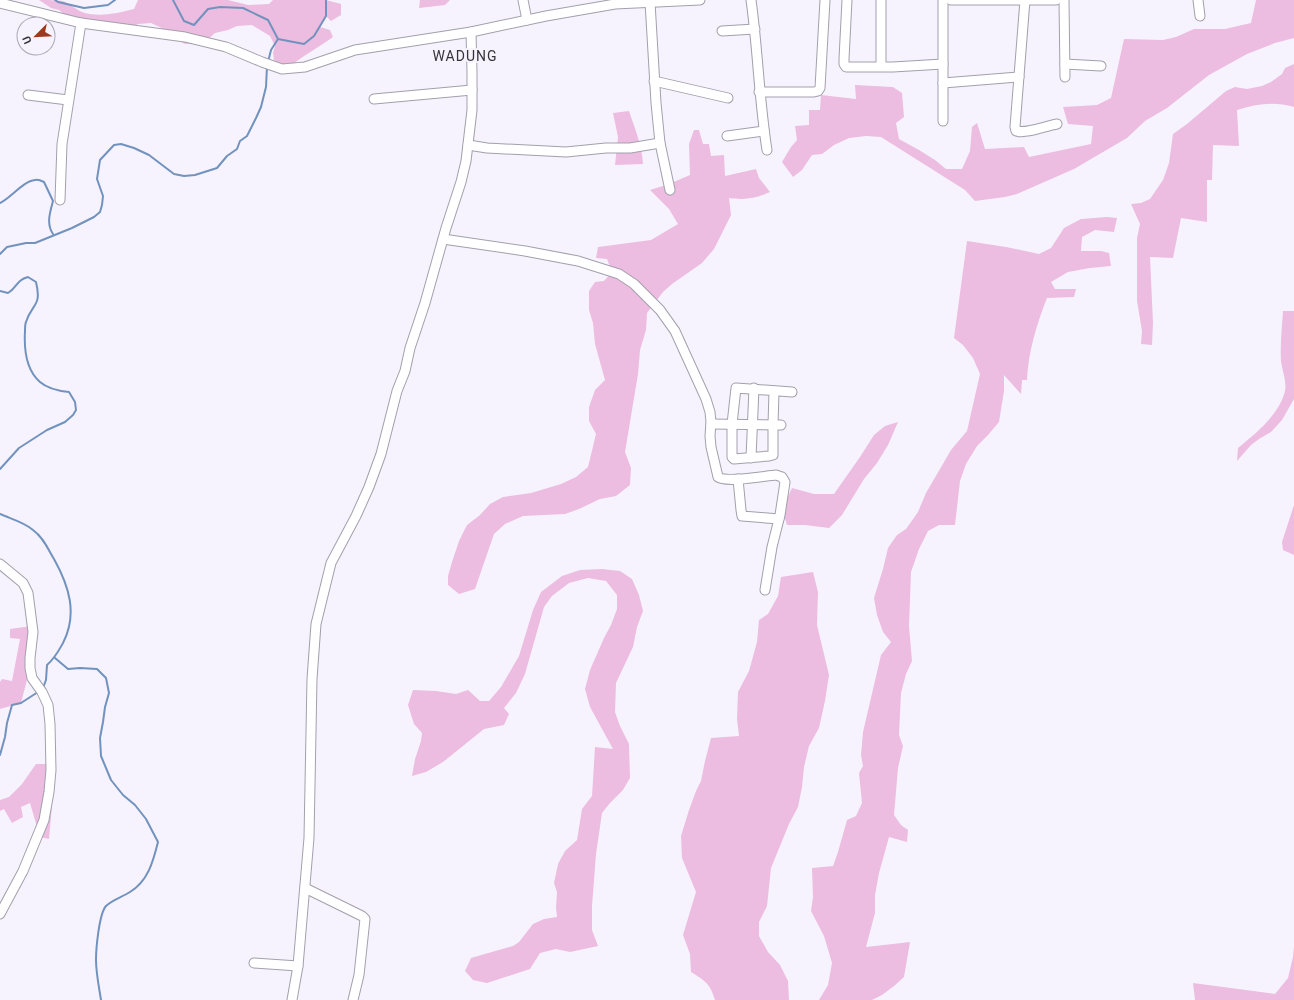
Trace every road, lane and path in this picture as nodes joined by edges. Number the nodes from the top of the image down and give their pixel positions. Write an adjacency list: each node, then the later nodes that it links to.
1 (523, 0): 17 (street)
2 (700, 0): 13 (street)
3 (751, 0): 19 (street)
4 (825, 0): 31 (street)
5 (847, 0): 24 (street)
6 (881, 0): 24 (street)
7 (943, 0): 22 (street)
8 (951, 0): 9 (street)
9 (1025, 0): 10 (street); 26 (street)
10 (1056, 0)
11 (1064, 0): 23 (street)
12 (1198, 0): 16 (street)
13 (654, 1): 14 (street); 28 (street)
14 (615, 2): 17 (street)
15 (0, 3): 18 (street)
16 (1200, 16)
17 (528, 20): 21 (street)
18 (81, 23): 21 (street); 35 (street)
19 (755, 29): 20 (street); 31 (street)
20 (722, 31)
21 (471, 32): 30 (street)
22 (943, 64): 24 (street); 29 (street)
23 (1065, 64): 25 (street); 27 (street)
24 (881, 66)
25 (1101, 66)
26 (1020, 77): 29 (street); 37 (street)
27 (1065, 77)
28 (654, 81): 33 (street); 40 (street)
29 (943, 83): 36 (street)
30 (472, 90): 34 (street); 41 (street)
31 (759, 92): 38 (street)
32 (28, 95): 35 (street)
33 (728, 98)
34 (374, 99)
35 (68, 100): 44 (street)
36 (943, 121)
37 (1057, 124)
38 (764, 130): 39 (street); 42 (street)
39 (727, 136)
40 (660, 143): 41 (street); 43 (street)
41 (468, 145): 45 (street)
42 (767, 150)
43 (670, 190)
44 (60, 200)
45 (443, 239): 49 (street); 58 (street)
46 (754, 388): 47 (street); 50 (street); 51 (street)
47 (774, 392): 48 (street); 52 (street)
48 (792, 392)
49 (711, 424): 50 (street); 54 (street)
50 (732, 424): 51 (street); 53 (street)
51 (753, 425): 52 (street); 53 (street)
52 (776, 425): 53 (street)
53 (751, 458)
54 (738, 479): 55 (street); 55 (street)
55 (779, 519): 57 (street)
56 (0, 564): 59 (street)
57 (765, 590)
58 (305, 888): 61 (street); 63 (street)
59 (0, 914)
60 (254, 963): 61 (street)
61 (298, 966): 62 (street)
62 (292, 1000)
63 (353, 1000)

